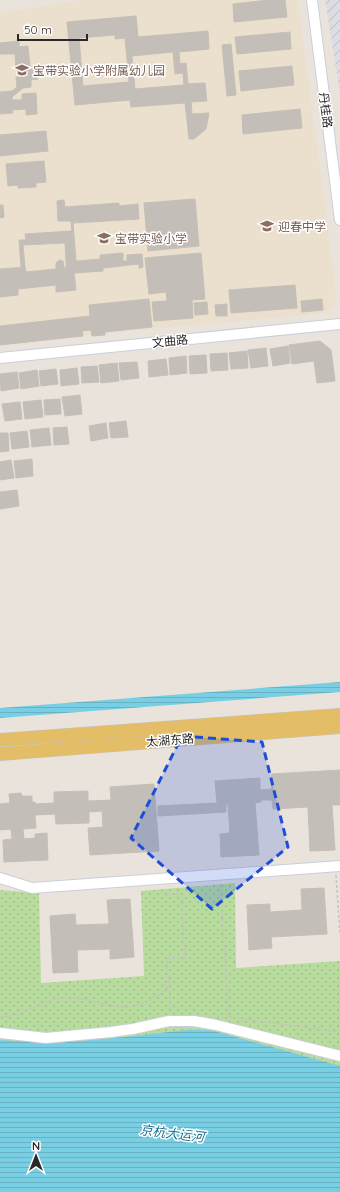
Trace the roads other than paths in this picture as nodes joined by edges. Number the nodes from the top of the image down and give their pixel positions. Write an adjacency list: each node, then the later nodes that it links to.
1 (312, 0): 2 (street, 丹桂路)
2 (340, 220)
3 (340, 324): 4 (street, 文曲路)
4 (0, 358)
5 (340, 715): 7 (main road, 太湖东路)
6 (340, 727): 8 (main road, 太湖东路)
7 (0, 740)
8 (0, 754)
9 (338, 866): 10 (street)
10 (0, 878)
11 (0, 1033): 12 (street)
12 (340, 1056)

